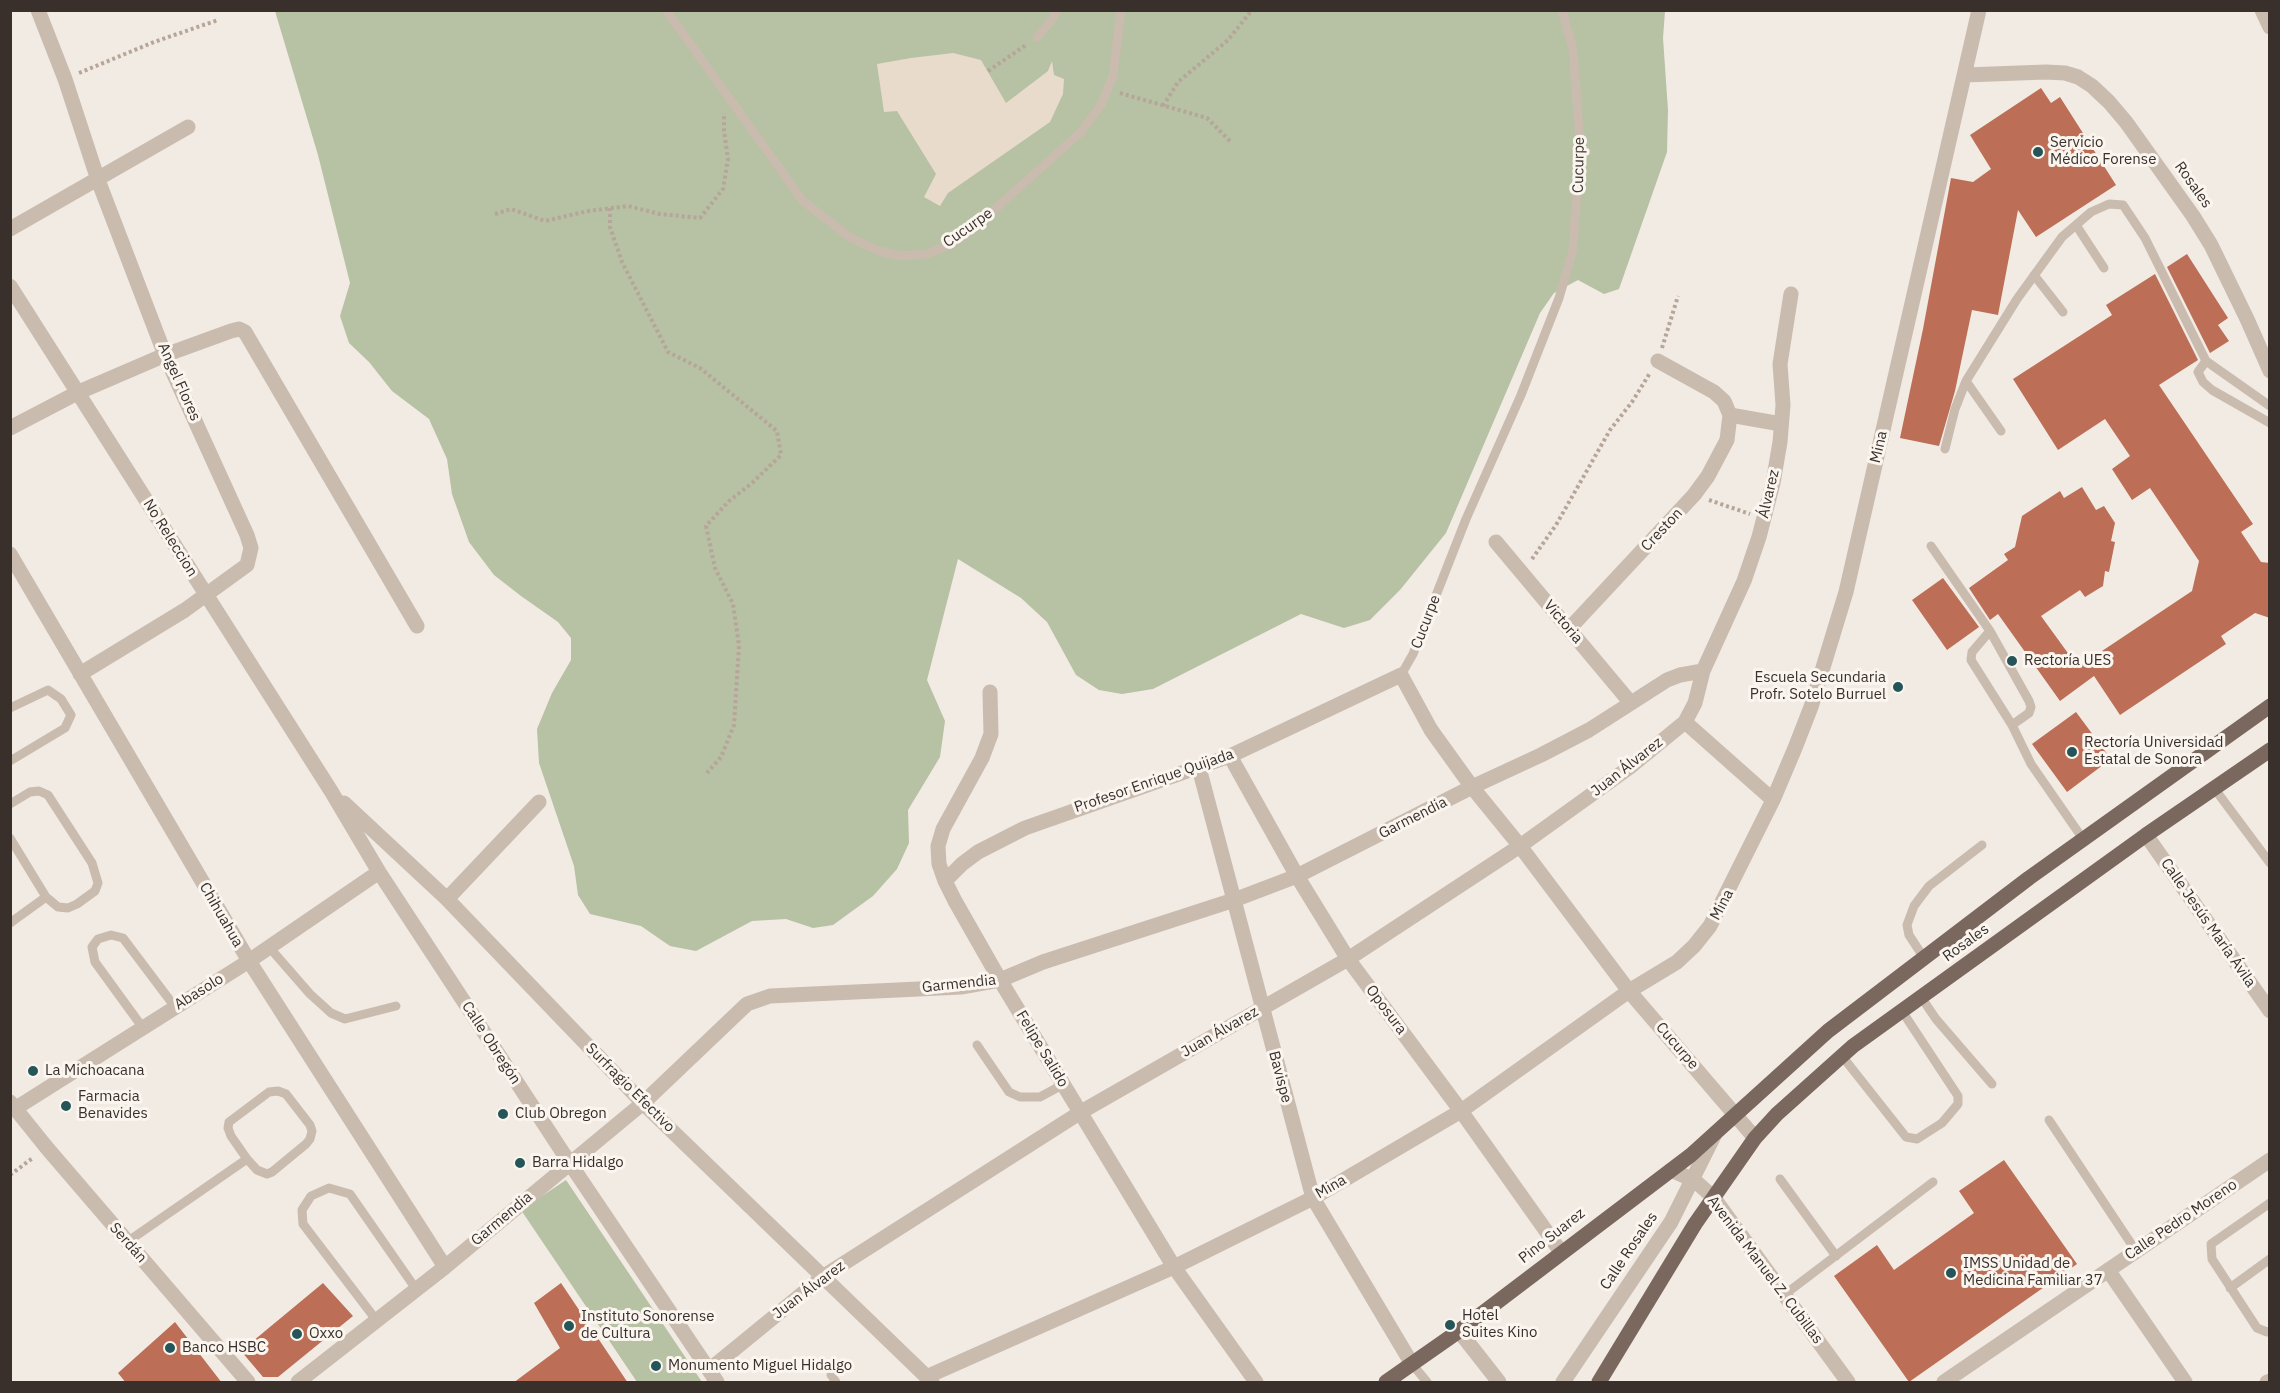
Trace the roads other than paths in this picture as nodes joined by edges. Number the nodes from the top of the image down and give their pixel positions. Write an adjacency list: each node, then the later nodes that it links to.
1 (38, 10): 12 (street, Angel Flores)
2 (666, 10): 4 (lane, Cucurpe)
3 (1057, 10): 9 (lane)
4 (1121, 10)
5 (1562, 10): 42 (lane, Cucurpe)
6 (1979, 10): 10 (street, Mina)
7 (2262, 10): 8 (street)
8 (2270, 27)
9 (1036, 38)
10 (1965, 75): 23 (street, Rosales); 56 (street, Mina)
11 (188, 127): 12 (street)
12 (98, 180): 14 (street); 20 (street, Angel Flores)
13 (2076, 225): 15 (lane); 16 (lane); 22 (lane)
14 (10, 230)
15 (2104, 268)
16 (2034, 275): 19 (lane); 24 (lane)
17 (10, 286): 25 (street, No Releccion)
18 (1791, 294): 29 (street, Álvarez)
19 (2062, 312)
20 (165, 355): 25 (street); 36 (street, Angel Flores); 37 (street)
21 (1658, 361): 27 (street)
22 (2206, 361): 26 (lane); 28 (lane)
23 (2270, 370)
24 (1966, 381): 31 (lane); 32 (lane)
25 (79, 392): 30 (street); 36 (street, No Releccion)
26 (2270, 406)
27 (1730, 415): 29 (street); 38 (street, Creston)
28 (2270, 423)
29 (1781, 424): 40 (street, Álvarez)
30 (10, 428)
31 (2001, 431)
32 (1945, 449)
33 (1496, 542): 38 (street, Victoria)
34 (1931, 546): 39 (lane)
35 (10, 554): 41 (street, Chihuahua)
36 (206, 595): 41 (street, Angel Flores); 55 (street, No Releccion)
37 (417, 626)
38 (1569, 629): 44 (street, Victoria)
39 (1990, 631): 48 (lane); 48 (lane)
40 (1697, 672): 44 (street, Garmendia); 47 (street, Juan Álvarez)
41 (80, 674): 75 (street, Chihuahua)
42 (1401, 675): 50 (street, Profesor Enrique Quijada); 53 (street, Cucurpe)
43 (990, 692): 67 (street, Felipe Salido)
44 (1630, 702): 53 (street, Garmendia)
45 (2270, 706): 61 (main road, Rosales)
46 (10, 708): 51 (lane)
47 (1684, 722): 56 (street); 63 (street, Juan Álvarez)
48 (2012, 725): 61 (lane)
49 (2270, 750): 54 (main road, Rosales)
50 (1230, 756): 52 (street, Profesor Enrique Quijada); 66 (street, Oposura)
51 (10, 761)
52 (1199, 768): 67 (street, Profesor Enrique Quijada); 70 (street, Bavispe)
53 (1472, 787): 63 (street, Cucurpe); 66 (street, Garmendia)
54 (2214, 788): 59 (main road, Rosales); 64 (lane)
55 (331, 790): 65 (street, Calle Obregón); 69 (street, Surfragio Efectivo)
56 (1773, 800): 77 (street, Mina)
57 (539, 802): 69 (street)
58 (10, 804): 68 (lane)
59 (2146, 835): 78 (main road, Rosales); 83 (street, Calle Jesús María Ávila)
60 (10, 838): 68 (lane)
61 (2083, 839): 73 (main road, Rosales)
62 (1982, 845): 73 (lane)
63 (1520, 846): 74 (street, Juan Álvarez); 77 (street, Cucurpe)
64 (2270, 863)
65 (379, 872): 72 (street, Abasolo); 99 (street, Calle Obregón)
66 (1297, 876): 70 (street, Garmendia); 74 (street, Oposura)
67 (945, 881): 76 (street, Felipe Salido)
68 (46, 897): 71 (lane)
69 (447, 898): 89 (street, Surfragio Efectivo)
70 (1234, 900): 76 (street, Garmendia); 81 (street, Bavispe)
71 (10, 922)
72 (269, 947): 75 (street, Abasolo); 79 (lane)
73 (1924, 958): 93 (main road, Rosales)
74 (1348, 959): 81 (street, Juan Álvarez); 91 (street, Oposura)
75 (249, 961): 80 (street, Abasolo); 112 (street, Chihuahua)
76 (1000, 980): 87 (street, Felipe Salido); 89 (street, Garmendia)
77 (1629, 991): 91 (street, Mina); 93 (street, Cucurpe)
78 (1921, 997): 82 (main road, Rosales); 88 (lane)
79 (396, 1006)
80 (175, 1007): 84 (street, Abasolo); 84 (lane)
81 (1262, 1009): 92 (street, Juan Álvarez); 104 (street, Bavispe)
82 (1902, 1011): 86 (main road, Rosales); 86 (lane)
83 (2270, 1011)
84 (142, 1028): 90 (street, Abasolo)
85 (977, 1045): 87 (lane)
86 (1842, 1056): 96 (main road, Rosales)
87 (1064, 1084): 92 (street, Felipe Salido)
88 (1992, 1084)
89 (643, 1103): 99 (street, Garmendia); 115 (street, Surfragio Efectivo)
90 (13, 1105): 107 (street, Serdán)
91 (1461, 1111): 104 (street, Mina); 109 (street, Oposura)
92 (1081, 1112): 113 (street, Felipe Salido); 115 (street, Juan Álvarez)
93 (1736, 1114): 95 (main road, Pino Suarez); 96 (street, Cucurpe)
94 (2049, 1120): 108 (lane)
95 (1715, 1134): 100 (main road, Pino Suarez); 102 (street, Calle Rosales)
96 (1755, 1138): 105 (main road, Rosales)
97 (248, 1159): 97 (lane); 107 (lane)
98 (2270, 1160): 108 (street, Calle Pedro Moreno)
99 (569, 1162): 112 (street, Garmendia); 123 (street, Calle Obregón)
100 (1671, 1170): 102 (street, Avenida Manuel Z. Cubillas); 109 (main road, Pino Suarez)
101 (1779, 1179): 110 (lane)
102 (1694, 1180): 105 (street, Avenida Manuel Z. Cubillas); 131 (street, Calle Rosales)
103 (1933, 1182): 110 (lane)
104 (1313, 1197): 113 (street, Mina); 122 (street, Bavispe)
105 (1713, 1197): 118 (street, Avenida Manuel Z. Cubillas); 132 (main road)
106 (2270, 1203): 116 (lane)
107 (127, 1242): 125 (street, Serdán)
108 (2136, 1251): 114 (street, Calle Pedro Moreno)
109 (1561, 1252): 120 (main road, Pino Suarez)
110 (1836, 1256): 118 (lane)
111 (2270, 1259): 116 (lane)
112 (445, 1267): 117 (street, Garmendia)
113 (1174, 1267): 124 (street, Mina); 127 (street, Felipe Salido)
114 (2108, 1270): 134 (street, Calle Pedro Moreno); 135 (street)
115 (824, 1276): 123 (street, Juan Álvarez); 124 (street, Surfragio Efectivo)
116 (2230, 1288): 121 (lane)
117 (416, 1289): 119 (street, Garmendia); 119 (lane)
118 (1784, 1295): 133 (street, Avenida Manuel Z. Cubillas)
119 (377, 1321): 126 (street, Garmendia)
120 (1459, 1331): 122 (main road, Pino Suarez); 130 (street)
121 (2270, 1331)
122 (1412, 1364): 128 (main road, Pino Suarez); 129 (lane)
123 (713, 1376)
124 (929, 1380)
125 (248, 1383)
126 (298, 1383)
127 (1256, 1383)
128 (1386, 1383)
129 (1427, 1383)
130 (1499, 1383)
131 (1563, 1383)
132 (1599, 1383)
133 (1848, 1383)
134 (1944, 1383)
135 (2185, 1383)

